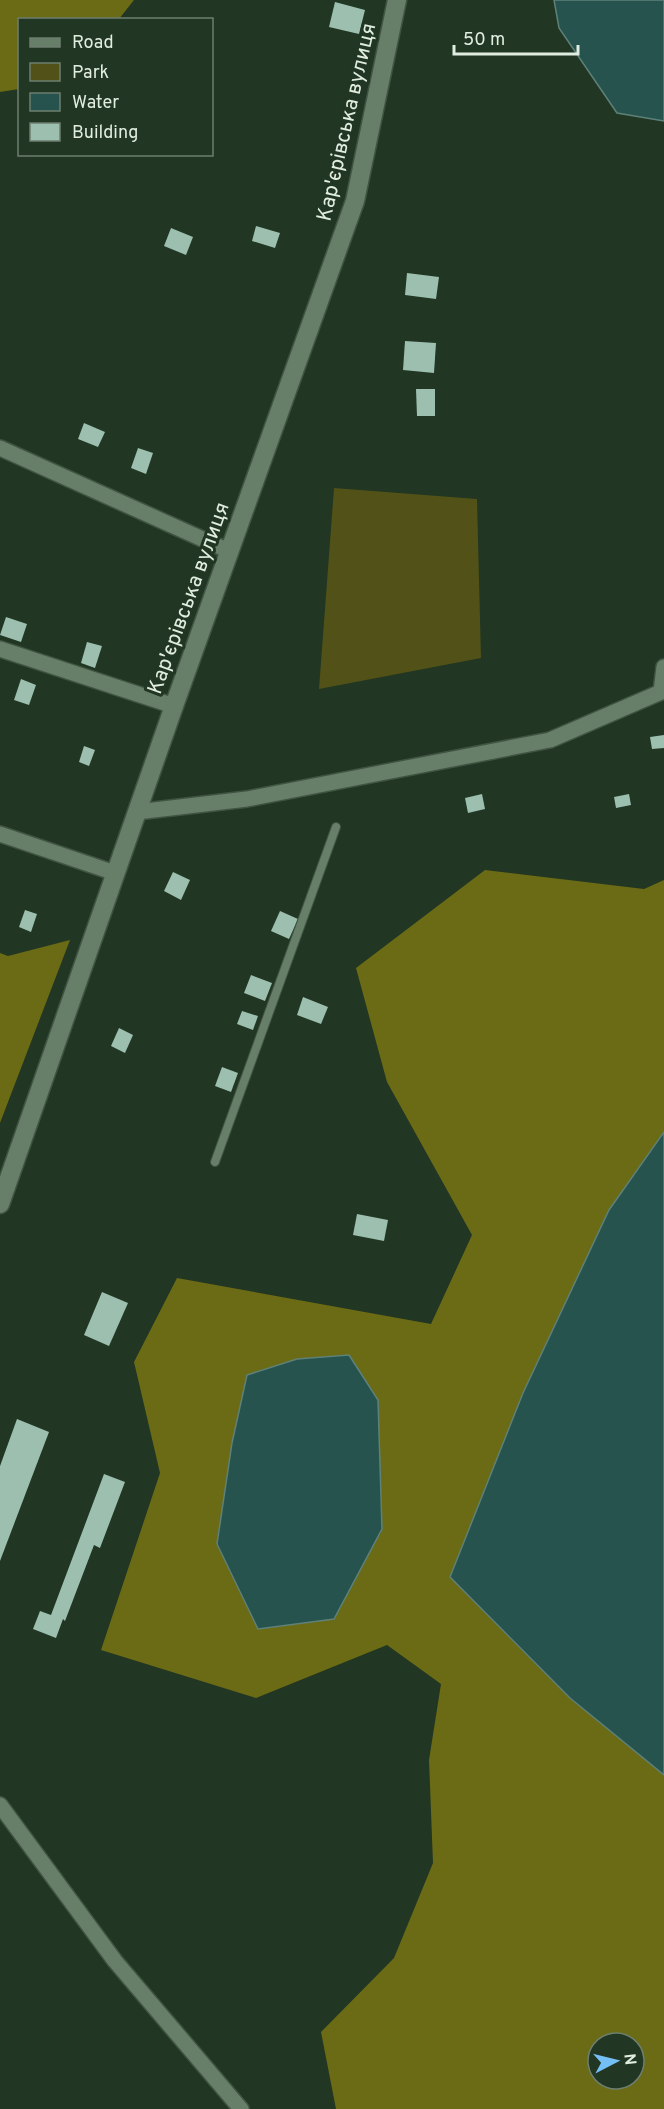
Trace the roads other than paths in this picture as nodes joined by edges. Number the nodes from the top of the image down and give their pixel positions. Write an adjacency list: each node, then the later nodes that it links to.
1 (397, 0): 3 (street, Кар'єрівська вулиця)
2 (0, 448): 3 (street)
3 (229, 551): 6 (street, Кар'єрівська вулиця)
4 (0, 649): 6 (street)
5 (664, 667): 7 (street)
6 (174, 706): 7 (street, Кар'єрівська вулиця)
7 (137, 812): 10 (street, Кар'єрівська вулиця)
8 (336, 827): 11 (lane)
9 (0, 834): 10 (street)
10 (115, 873): 12 (street, Кар'єрівська вулиця)
11 (215, 1162)
12 (0, 1204)
13 (0, 1805): 14 (street)
14 (241, 2109)

